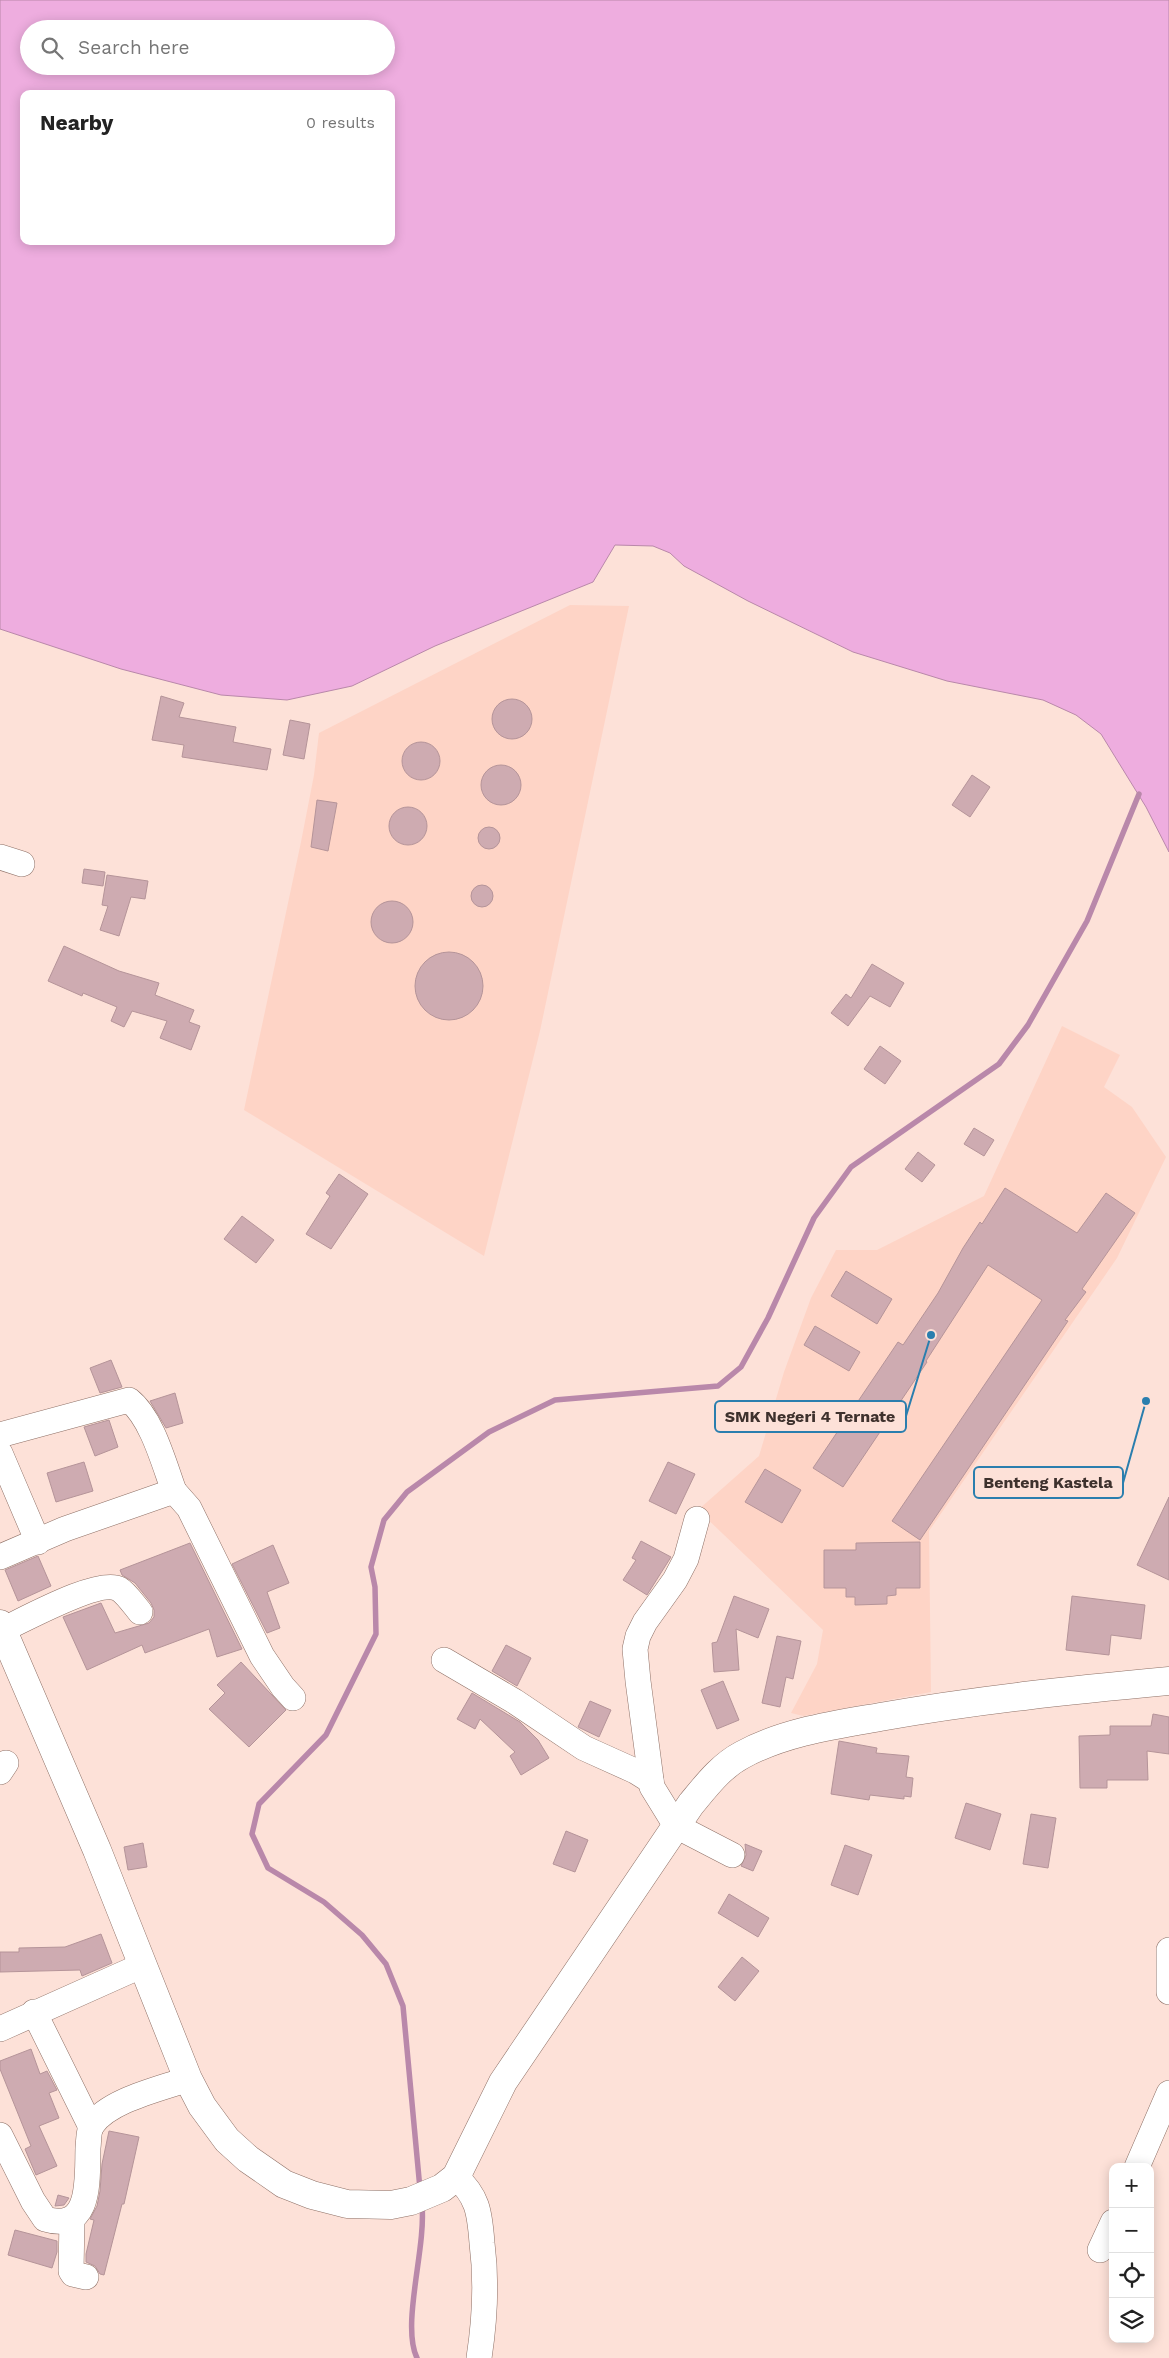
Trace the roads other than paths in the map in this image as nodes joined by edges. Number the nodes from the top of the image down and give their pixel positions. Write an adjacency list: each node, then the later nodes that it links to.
1 (0, 1435): 3 (street)
2 (0, 1453): 5 (street)
3 (174, 1491): 5 (street); 11 (street)
4 (698, 1519): 12 (street)
5 (38, 1542): 6 (street)
6 (0, 1557)
7 (140, 1612): 8 (street)
8 (1, 1627): 16 (highway)
9 (444, 1660): 12 (street)
10 (1168, 1681): 13 (highway)
11 (293, 1698)
12 (651, 1781): 13 (street)
13 (676, 1826): 14 (street); 25 (highway)
14 (732, 1855)
15 (1169, 1950): 17 (street)
16 (143, 1965): 18 (street); 20 (highway)
17 (1169, 1992)
18 (34, 2012): 19 (street); 22 (street)
19 (0, 2029)
20 (188, 2079): 22 (street); 25 (highway)
21 (1169, 2093): 24 (street)
22 (91, 2127): 26 (street)
23 (0, 2135): 26 (street)
24 (1139, 2163)
25 (449, 2182): 30 (street)
26 (72, 2220): 29 (street)
27 (1109, 2231): 28 (street)
28 (1100, 2250)
29 (86, 2277)
30 (479, 2358)

